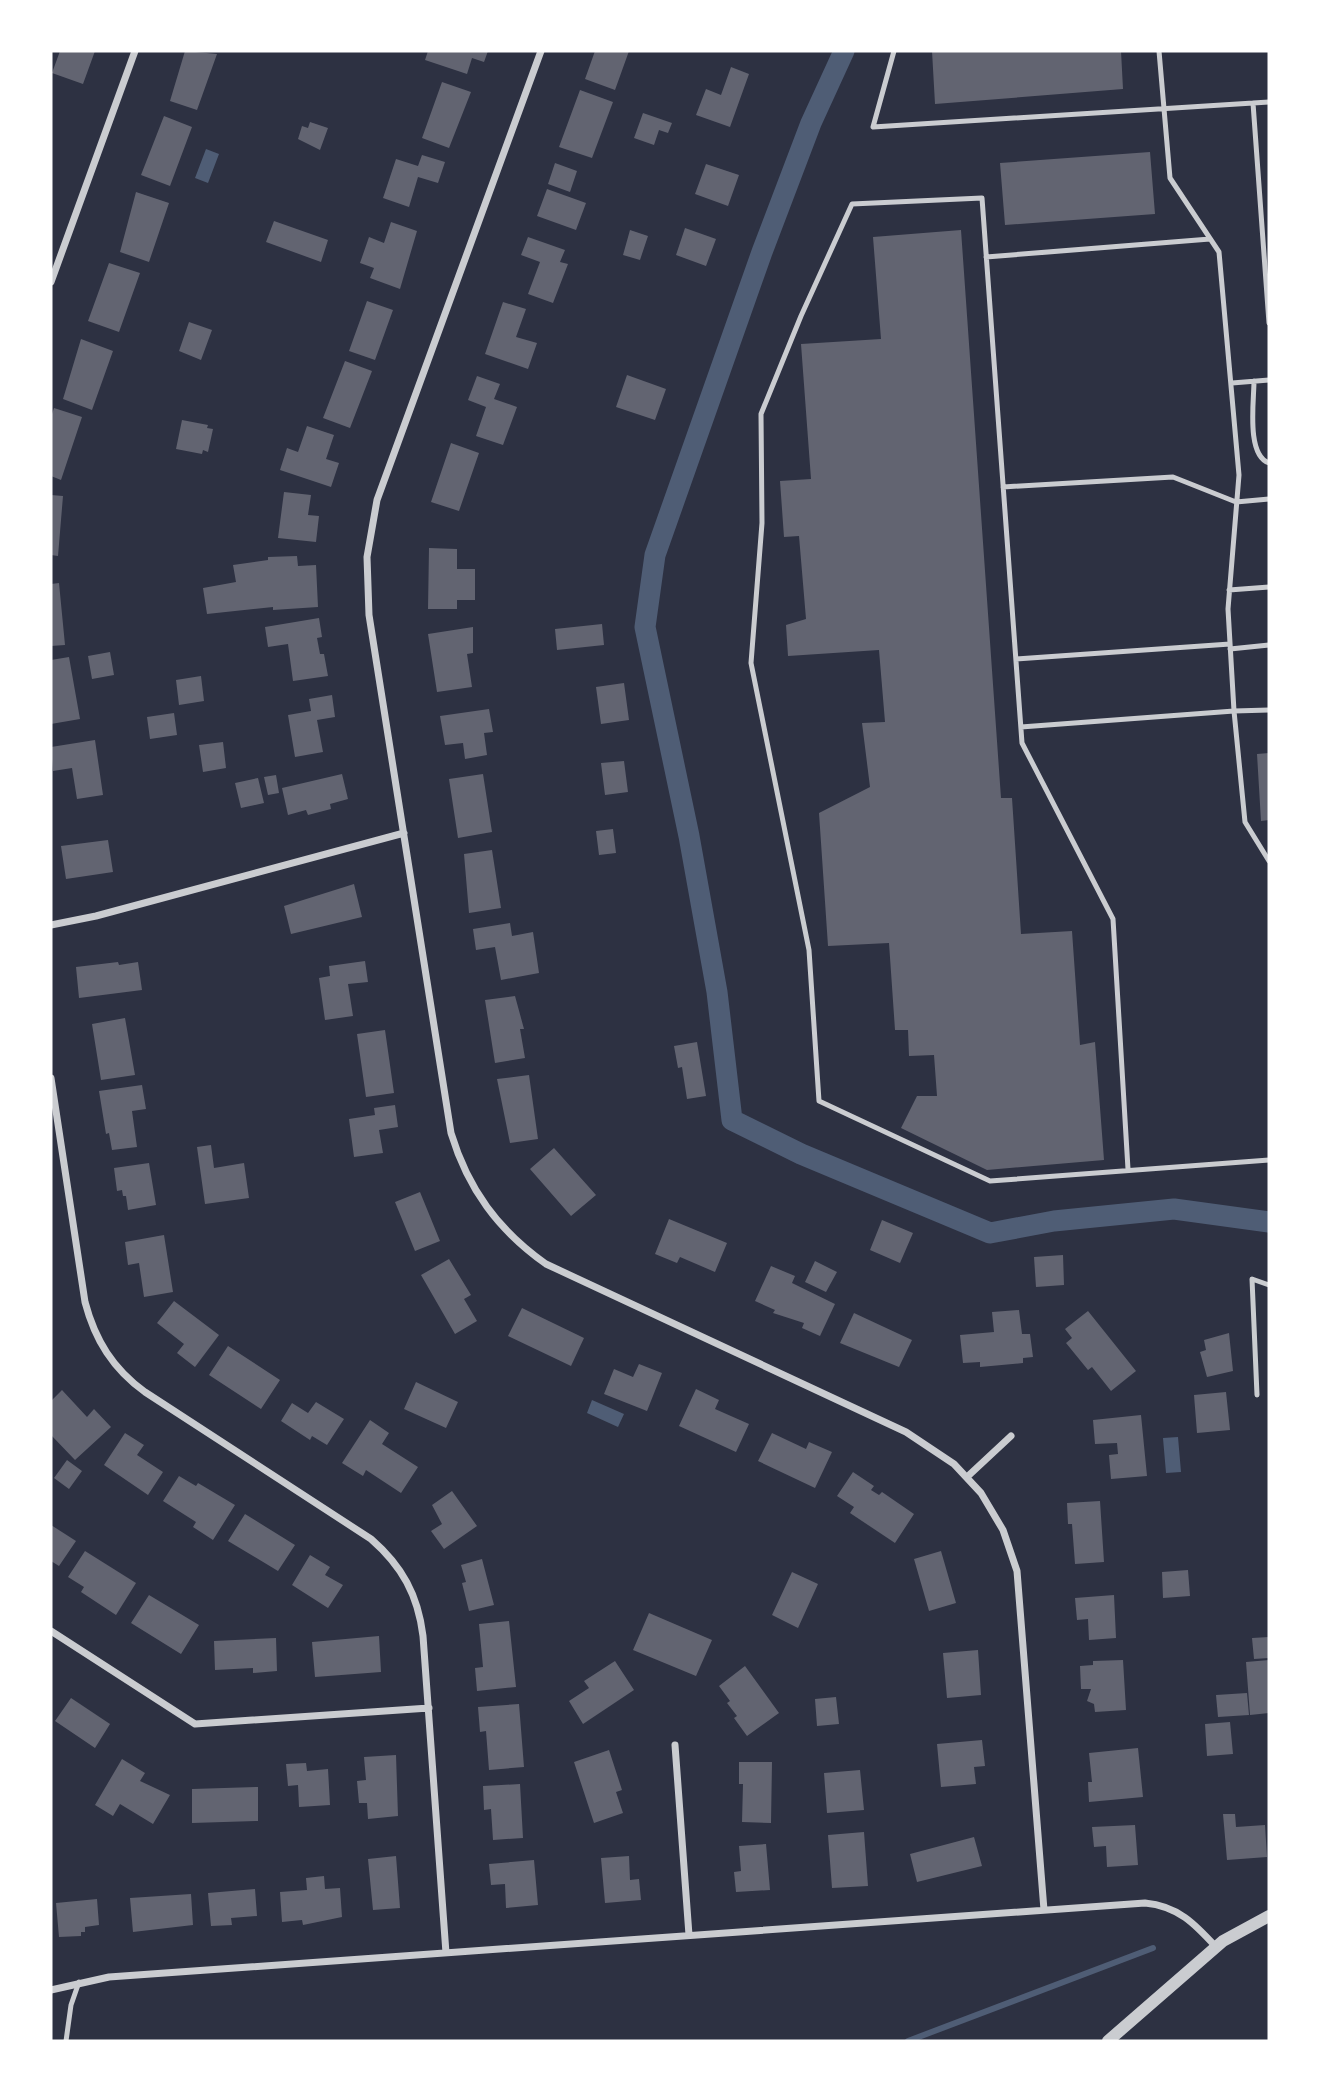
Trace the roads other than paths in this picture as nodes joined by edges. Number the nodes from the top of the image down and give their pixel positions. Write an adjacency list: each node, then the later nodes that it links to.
1 (135, 51): 10 (street)
2 (541, 51): 27 (street)
3 (894, 51): 7 (lane)
4 (1158, 51): 7 (lane)
5 (1269, 102): 6 (lane)
6 (1253, 103): 7 (lane); 11 (lane)
7 (1164, 110): 8 (lane)
8 (1210, 239): 9 (lane); 14 (lane)
9 (986, 257): 16 (lane); 32 (lane)
10 (51, 282)
11 (1269, 323)
12 (1269, 380): 13 (lane)
13 (1255, 381): 14 (lane); 15 (lane)
14 (1232, 383): 18 (lane)
15 (1269, 463)
16 (1003, 487): 18 (lane); 23 (lane)
17 (1269, 499): 18 (lane)
18 (1237, 502): 20 (lane)
19 (1269, 587): 20 (lane)
20 (1229, 590): 22 (lane)
21 (1269, 645): 22 (lane)
22 (1230, 647): 23 (lane); 25 (lane)
23 (1016, 659): 26 (lane)
24 (1269, 710): 25 (lane)
25 (1234, 711): 26 (lane); 28 (lane)
26 (1021, 727): 32 (lane)
27 (404, 834): 29 (street); 36 (street)
28 (1269, 860)
29 (51, 925)
30 (51, 1078): 38 (street)
31 (1269, 1160): 32 (lane)
32 (1128, 1169)
33 (1269, 1285): 34 (lane)
34 (1256, 1395)
35 (1010, 1436): 36 (street)
36 (967, 1477): 40 (street)
37 (51, 1631): 38 (street)
38 (429, 1709): 44 (street)
39 (675, 1745): 42 (street)
40 (1044, 1910): 42 (street); 43 (street)
41 (1269, 1916): 43 (street)
42 (689, 1936): 44 (street)
43 (1216, 1947): 48 (street)
44 (446, 1953): 45 (street)
45 (79, 1982): 46 (street); 47 (lane)
46 (51, 1990)
47 (66, 2041)
48 (1108, 2041)

